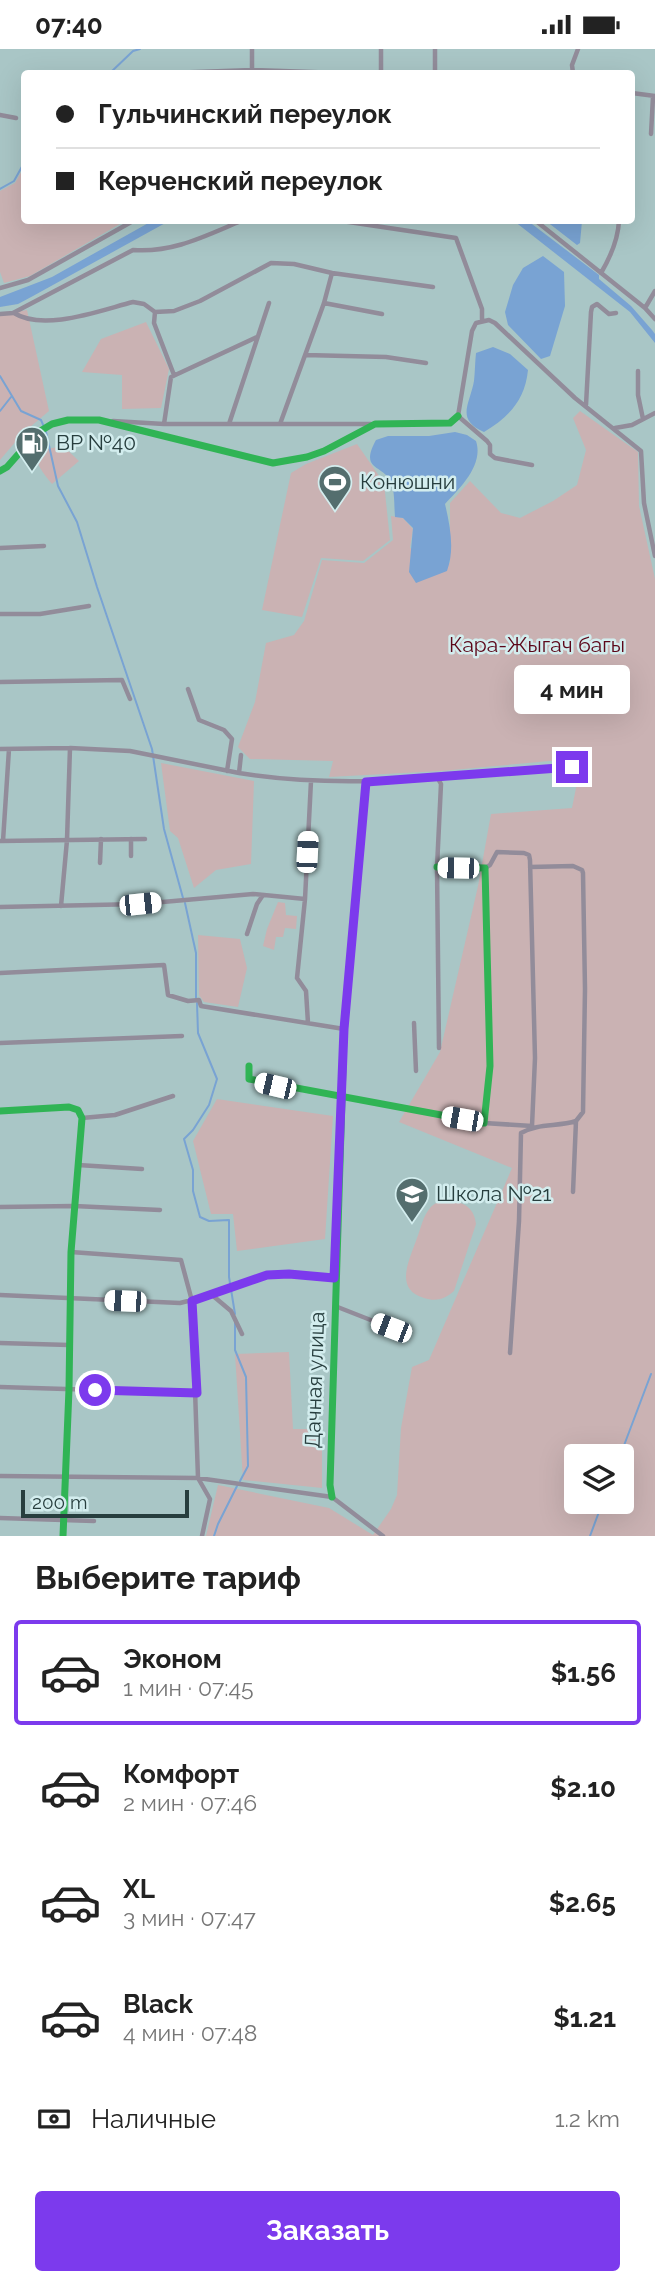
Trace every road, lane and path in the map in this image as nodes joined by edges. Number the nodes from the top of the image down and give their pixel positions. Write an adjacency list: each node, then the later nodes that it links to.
1 (252, 49): 5 (street)
2 (381, 49): 6 (street)
3 (435, 49): 7 (street)
4 (578, 49): 8 (street)
5 (252, 70)
6 (381, 70)
7 (435, 70)
8 (573, 70)
9 (635, 93): 10 (street)
10 (654, 96): 13 (street)
11 (0, 115): 12 (street)
12 (16, 118)
13 (651, 134)
14 (128, 224): 21 (street)
15 (233, 224): 28 (street)
16 (362, 224): 33 (street)
17 (540, 224): 20 (street)
18 (620, 224): 20 (street)
19 (332, 273): 22 (street); 25 (street); 27 (street)
20 (601, 273): 26 (street)
21 (0, 288)
22 (433, 288)
23 (655, 292): 26 (street)
24 (268, 303): 34 (street)
25 (324, 303): 31 (street); 35 (street)
26 (645, 308): 32 (street)
27 (155, 312): 28 (street); 38 (street)
28 (13, 313): 30 (street)
29 (616, 313): 39 (street)
30 (0, 314)
31 (383, 314)
32 (655, 319)
33 (482, 321): 39 (street); 41 (street)
34 (257, 337): 38 (street); 45 (street)
35 (305, 355): 36 (street); 46 (street)
36 (426, 363)
37 (638, 370): 42 (street)
38 (174, 375): 44 (street)
39 (586, 406): 48 (street)
40 (655, 413): 42 (street)
41 (458, 416): 47 (street); 49 (street)
42 (643, 419): 48 (street)
43 (99, 420): 44 (street); 47 (street); 50 (street)
44 (164, 424): 45 (street)
45 (229, 424): 46 (street)
46 (280, 424): 47 (street)
47 (375, 424)
48 (614, 428): 53 (street)
49 (532, 464)
50 (0, 471)
51 (44, 546): 52 (street)
52 (0, 548)
53 (655, 556)
54 (89, 606): 55 (street)
55 (0, 614)
56 (0, 682): 58 (street)
57 (188, 689): 64 (street)
58 (130, 699)
59 (70, 748): 61 (street); 64 (street); 72 (street)
60 (0, 749): 61 (street)
61 (9, 749): 73 (street)
62 (241, 755): 65 (street)
63 (572, 767): 66 (street)
64 (227, 771): 65 (street)
65 (239, 773): 67 (street)
66 (437, 777): 68 (street); 76 (street)
67 (311, 781): 68 (street); 80 (street)
68 (366, 782): 87 (street, Дачная улица)
69 (101, 839): 70 (street); 72 (street); 75 (street)
70 (131, 839): 71 (street); 74 (street)
71 (145, 839)
72 (67, 840): 73 (street); 81 (street)
73 (2, 841)
74 (131, 856)
75 (100, 863)
76 (437, 867): 78 (street); 90 (street)
77 (530, 867): 78 (street); 97 (street); 99 (street)
78 (485, 868): 98 (street)
79 (263, 895): 80 (street); 81 (street); 83 (street)
80 (305, 899): 85 (street)
81 (61, 905): 82 (street)
82 (0, 907)
83 (247, 934)
84 (0, 973): 85 (street)
85 (308, 1023): 87 (street)
86 (414, 1023): 92 (street)
87 (344, 1029): 94 (street, Дачная улица)
88 (182, 1036): 89 (street)
89 (0, 1043)
90 (439, 1048)
91 (249, 1066): 94 (street)
92 (416, 1071)
93 (173, 1096): 96 (street)
94 (341, 1097): 98 (street); 107 (street, Дачная улица)
95 (0, 1111): 96 (street)
96 (80, 1114): 100 (street)
97 (576, 1121): 99 (street); 102 (street)
98 (484, 1123): 99 (street)
99 (533, 1126): 117 (street)
100 (78, 1165): 101 (street); 103 (street)
101 (142, 1168)
102 (573, 1192)
103 (74, 1206): 104 (street); 105 (street); 106 (street)
104 (0, 1207)
105 (160, 1210)
106 (71, 1252): 110 (street); 111 (street)
107 (334, 1278): 109 (street); 112 (street, Дачная улица)
108 (0, 1295): 110 (street)
109 (212, 1295): 111 (street); 114 (street)
110 (70, 1299): 111 (street); 116 (street)
111 (192, 1301): 120 (street)
112 (335, 1306): 113 (street); 124 (street, Дачная улица)
113 (391, 1328)
114 (242, 1334)
115 (0, 1343): 116 (street)
116 (69, 1345): 119 (street)
117 (510, 1353)
118 (0, 1387): 119 (street)
119 (69, 1389): 120 (street); 122 (street)
120 (197, 1393): 123 (street)
121 (0, 1475): 122 (street)
122 (65, 1478): 123 (street); 127 (street)
123 (198, 1478): 124 (street); 129 (street)
124 (332, 1497): 130 (street)
125 (0, 1518): 127 (street)
126 (94, 1521): 127 (street)
127 (64, 1522): 128 (street)
128 (63, 1536)
129 (202, 1536)
130 (383, 1536)

